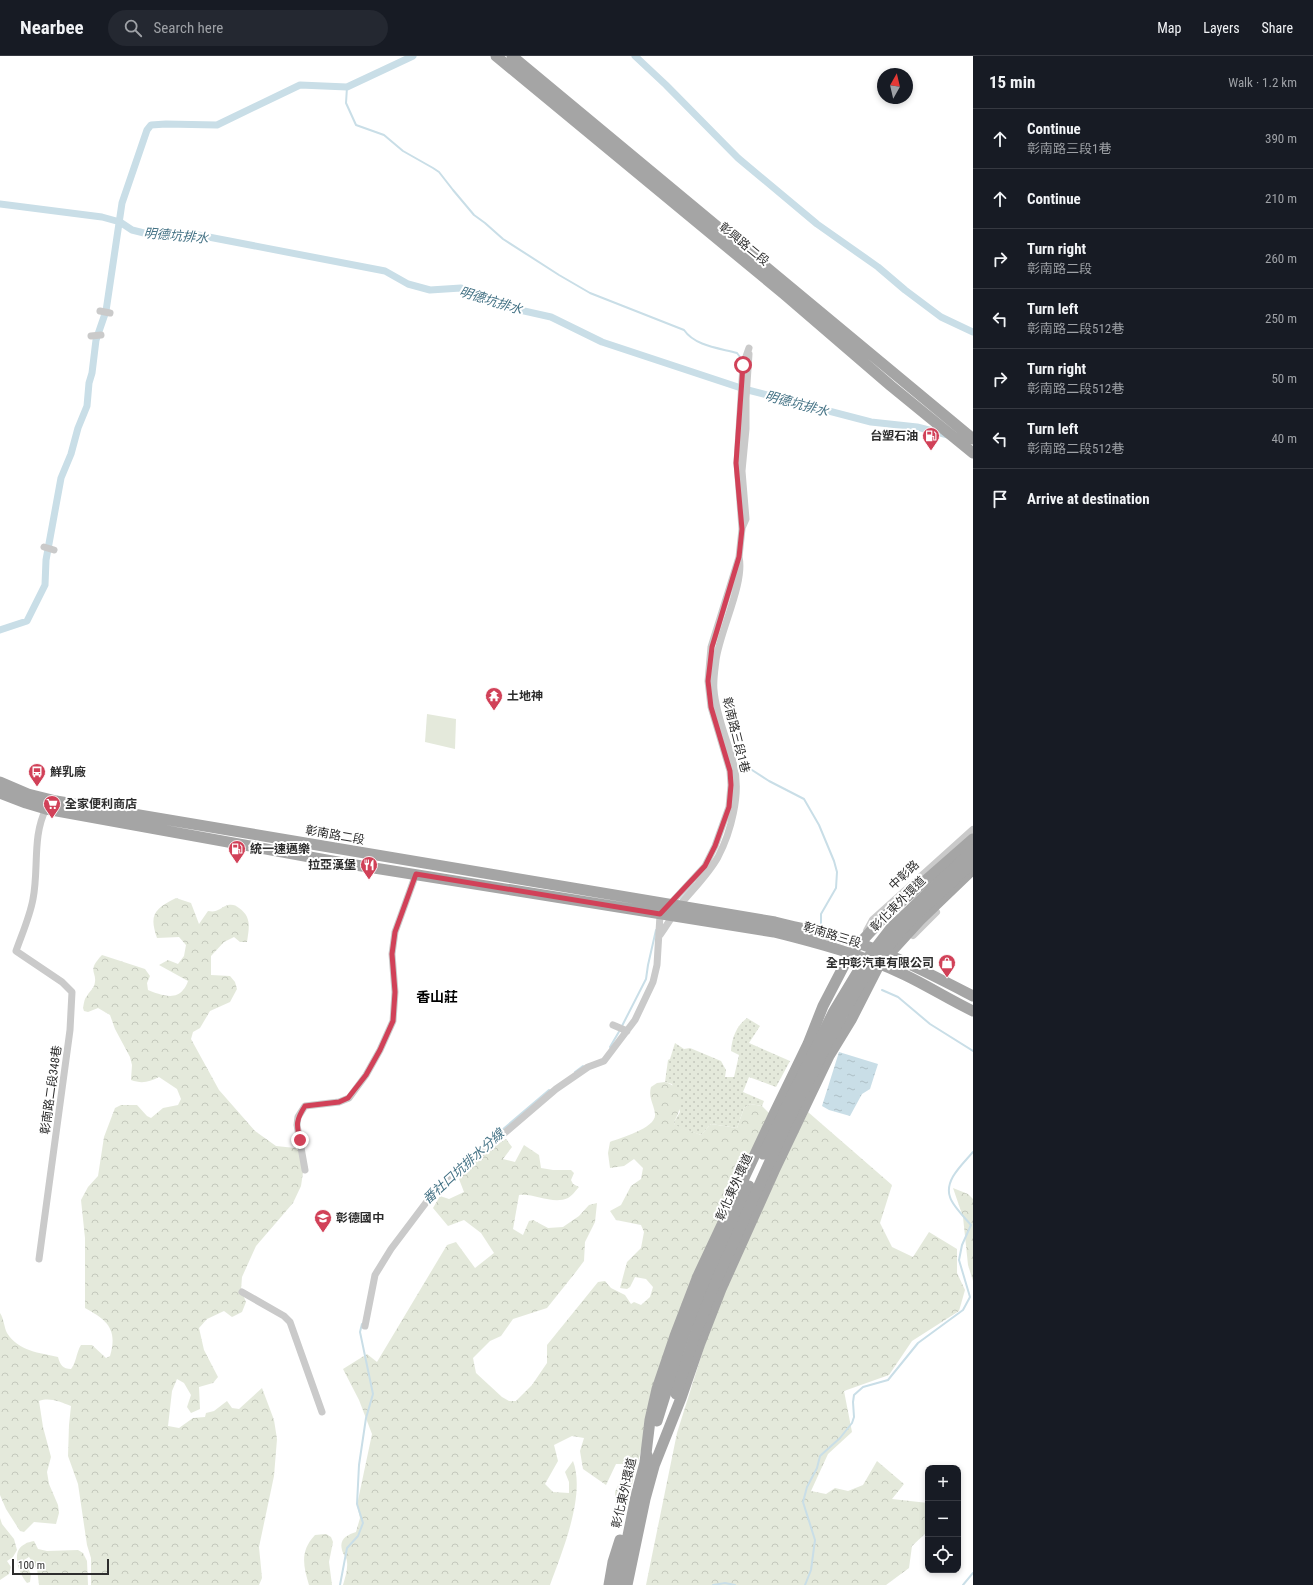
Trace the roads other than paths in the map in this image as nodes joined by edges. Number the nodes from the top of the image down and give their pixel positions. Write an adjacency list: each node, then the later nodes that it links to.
1 (496, 56): 9 (main road, 彰興路二段)
2 (512, 56): 8 (main road, 彰興路二段)
3 (100, 311): 4 (street)
4 (110, 313)
5 (101, 335): 6 (street)
6 (91, 336)
7 (745, 381): 12 (street, 彰南路三段1巷)
8 (973, 439)
9 (973, 453)
10 (44, 547): 11 (street)
11 (54, 550)
12 (739, 557): 25 (street, 彰南路三段1巷); 25 (street, 彰南路三段1巷)
13 (1, 788): 14 (main road, 彰南路二段); 15 (main road, 彰南路二段)
14 (56, 801): 15 (main road); 16 (main road, 彰南路二段)
15 (46, 808): 17 (main road, 彰南路二段); 38 (street, 彰南路二段348巷)
16 (157, 818): 17 (main road); 20 (main road, 彰南路二段)
17 (155, 829): 23 (main road, 彰南路二段)
18 (973, 830): 29 (street, 中彰路)
19 (971, 845): 29 (main road); 41 (main road, 彰化東外環道, bridge)
20 (420, 862): 23 (main road); 25 (main road, 彰南路二段)
21 (973, 862): 41 (main road, 彰化東外環道, bridge)
22 (973, 869): 31 (main road)
23 (416, 874): 26 (main road, 彰南路二段); 37 (street)
24 (973, 875): 31 (street)
25 (674, 905): 26 (street); 27 (street); 29 (main road, 彰南路三段)
26 (660, 914): 27 (main road, 彰南路三段); 28 (street)
27 (673, 916): 28 (street); 30 (main road, 彰南路三段)
28 (660, 935): 36 (street)
29 (859, 944): 30 (main road); 31 (main road, 彰南路三段)
30 (850, 954): 32 (main road, 彰南路三段); 43 (main road)
31 (887, 954): 32 (main road); 33 (main road, 彰南路三段)
32 (878, 965): 34 (main road, 彰南路三段); 43 (main road)
33 (973, 996)
34 (973, 1011)
35 (613, 1025): 36 (street)
36 (627, 1031): 40 (street)
37 (305, 1170)
38 (38, 1259)
39 (242, 1292): 42 (street)
40 (365, 1326)
41 (671, 1393): 43 (main road, 彰化東外環道)
42 (322, 1412)
43 (649, 1464): 44 (main road, 彰化東外環道)
44 (638, 1510): 45 (main road); 46 (main road, 彰化東外環道); 47 (main road, 彰化東外環道); 48 (main road)
45 (609, 1585)
46 (618, 1585)
47 (627, 1585)
48 (633, 1585)

